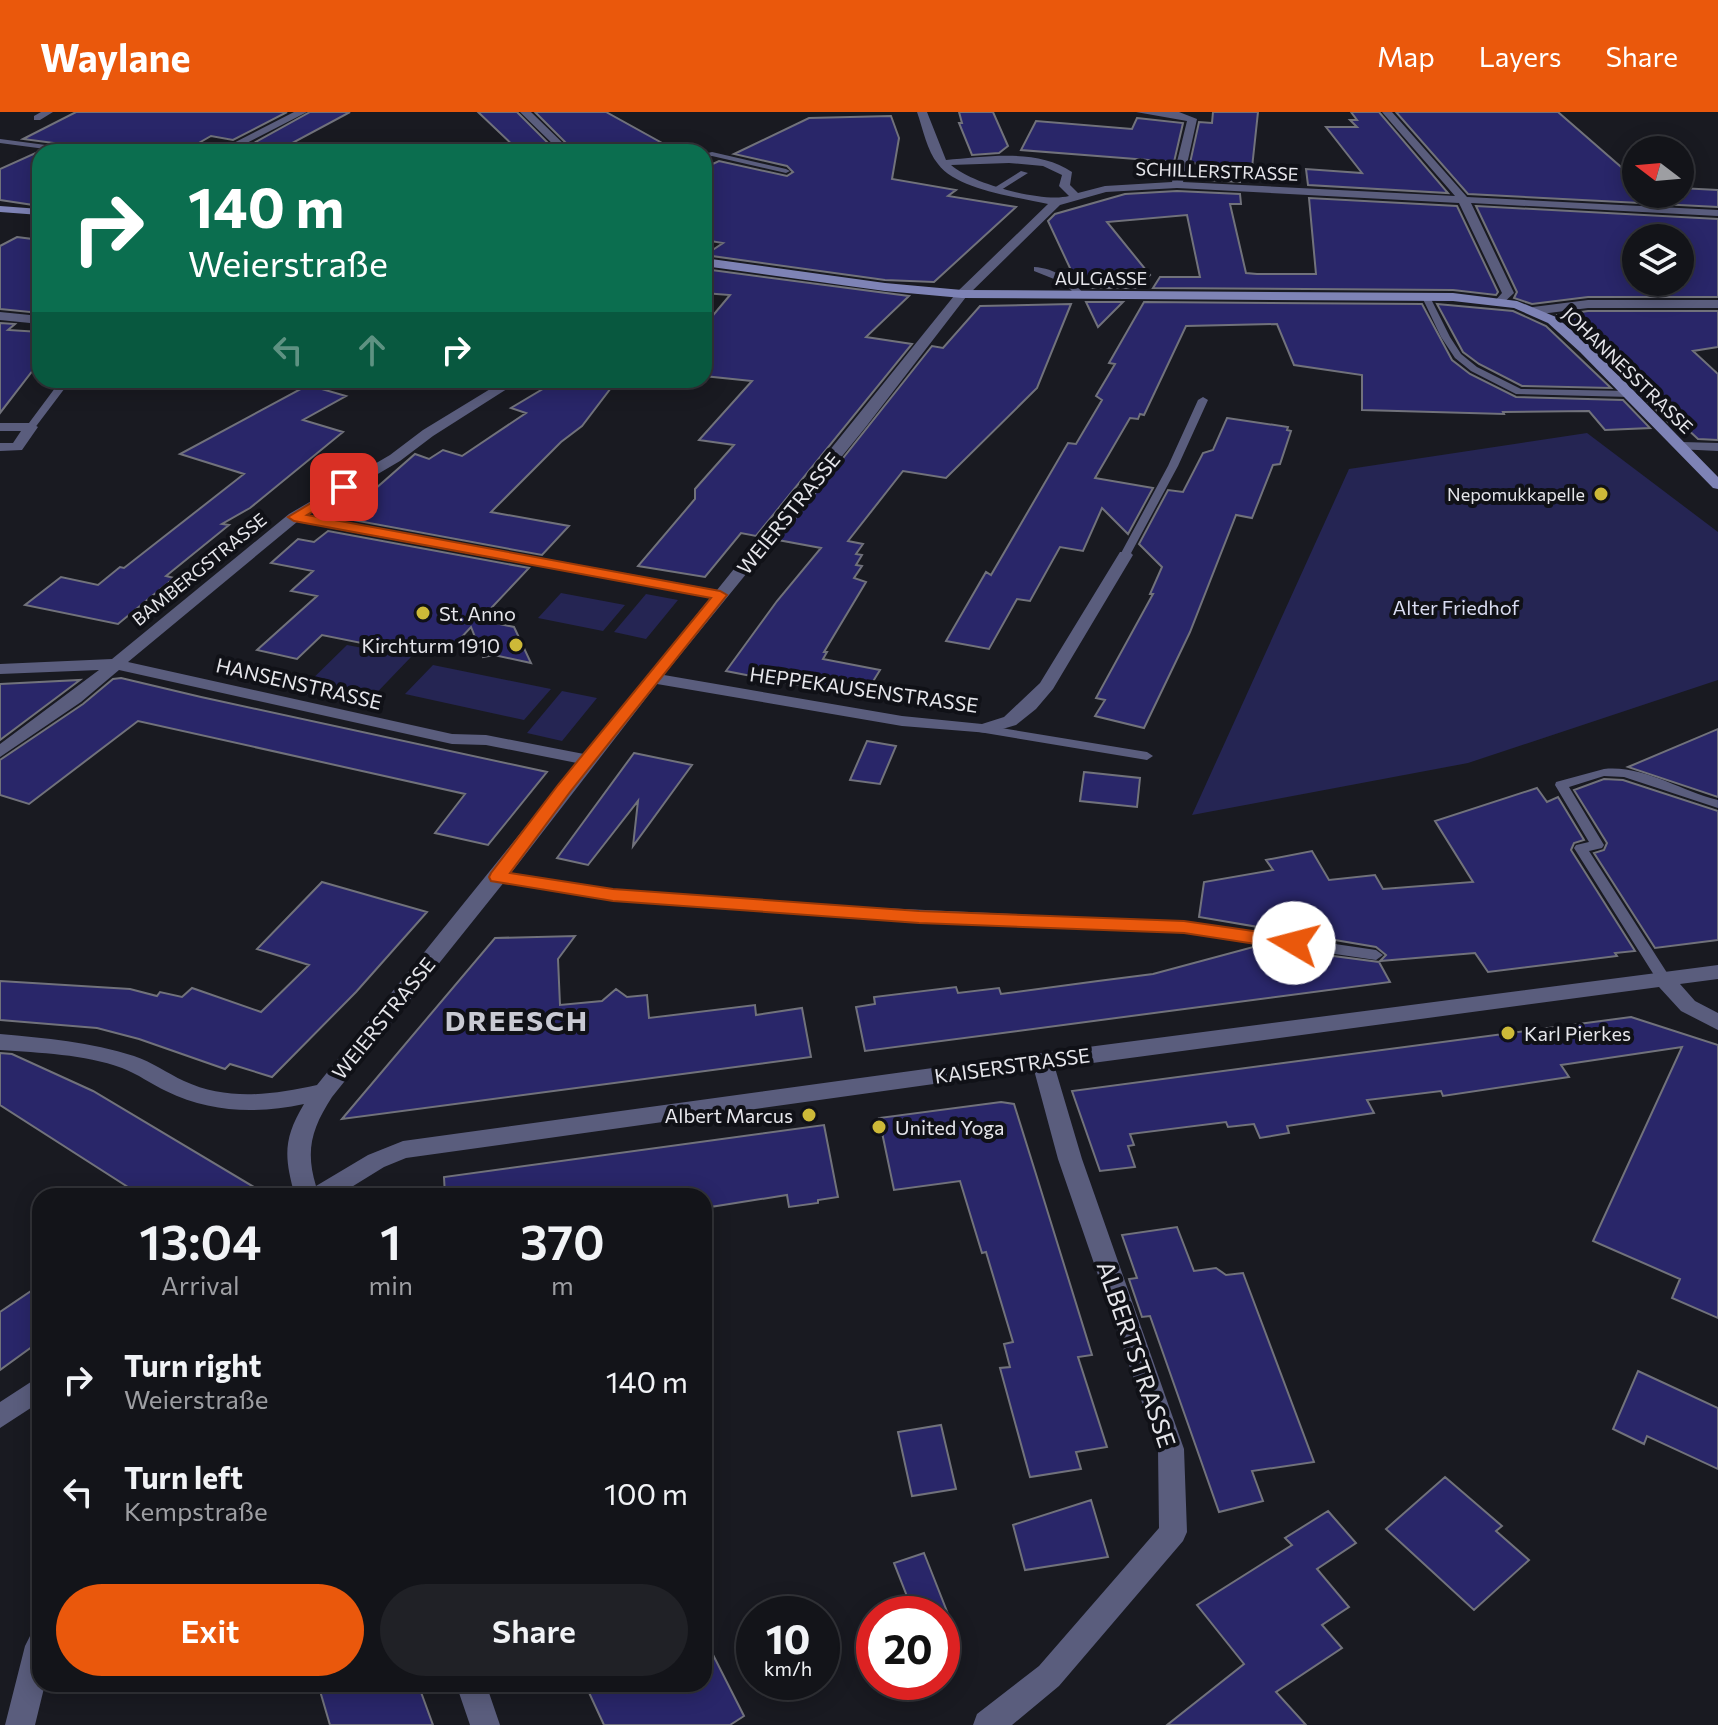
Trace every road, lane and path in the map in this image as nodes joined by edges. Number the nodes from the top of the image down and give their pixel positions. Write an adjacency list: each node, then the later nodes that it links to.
1 (48, 112): 8 (street)
2 (302, 112): 10 (street)
3 (525, 112): 11 (street)
4 (922, 112): 14 (street)
5 (1141, 112): 7 (street)
6 (1387, 112): 20 (street)
7 (1190, 114): 17 (street)
8 (37, 118)
9 (0, 141): 12 (lane)
10 (237, 144)
11 (559, 144)
12 (32, 145)
13 (712, 154): 15 (lane)
14 (942, 163): 18 (street); 19 (street)
15 (786, 171)
16 (1024, 173): 18 (lane)
17 (1177, 185): 19 (street, SCHILLERSTRASSE); 20 (street, SCHILLERSTRASSE)
18 (998, 188): 21 (street)
19 (1074, 195): 21 (street, SCHILLERSTRASSE)
20 (1463, 199): 24 (street, SCHILLERSTRASSE); 30 (street)
21 (1056, 203): 27 (street, SCHILLERSTRASSE)
22 (0, 209): 23 (main road)
23 (32, 211)
24 (1718, 213)
25 (712, 263): 27 (main road, AULGASSE)
26 (1037, 269): 28 (lane)
27 (962, 294): 28 (main road, AULGASSE); 47 (street, WEIERSTRASSE)
28 (1082, 296): 29 (main road, AULGASSE)
29 (1426, 297): 30 (main road, AULGASSE); 37 (lane)
30 (1500, 302): 32 (main road, JOHANNESSTRASSE)
31 (1718, 304): 32 (street)
32 (1533, 311): 37 (main road, JOHANNESSTRASSE)
33 (0, 316): 34 (street)
34 (32, 319)
35 (60, 388): 40 (lane)
36 (501, 388): 45 (street, BAMBERGSTRASSE)
37 (1630, 394): 41 (main road, JOHANNESSTRASSE)
38 (1203, 400): 46 (lane)
39 (0, 427): 40 (street)
40 (31, 427): 42 (street)
41 (1682, 446): 43 (street); 44 (main road, JOHANNESSTRASSE)
42 (0, 447)
43 (1718, 447)
44 (1718, 485)
45 (294, 517): 47 (street); 48 (street, BAMBERGSTRASSE)
46 (1125, 555): 51 (street, HEPPEKAUSENSTRASSE)
47 (720, 595): 50 (street, WEIERSTRASSE)
48 (113, 664): 49 (street, HANSENSTRASSE); 52 (street, BAMBERGSTRASSE); 54 (street, HANSENSTRASSE)
49 (0, 669)
50 (653, 678): 51 (street, HEPPEKAUSENSTRASSE); 54 (street, WEIERSTRASSE)
51 (983, 729): 53 (lane)
52 (0, 752)
53 (1147, 756)
54 (587, 760): 56 (street, WEIERSTRASSE)
55 (1718, 804): 59 (lane)
56 (498, 877): 57 (lane); 63 (street, WEIERSTRASSE)
57 (1376, 955)
58 (1718, 972): 59 (street, KAISERSTRASSE)
59 (1664, 979): 60 (street); 62 (street, KAISERSTRASSE)
60 (1718, 1023)
61 (0, 1042): 63 (street)
62 (1042, 1061): 65 (street, KAISERSTRASSE); 72 (street, ALBERTSTRASSE)
63 (324, 1091): 64 (street, WEIERSTRASSE)
64 (305, 1188)
65 (331, 1188)
66 (32, 1395): 67 (street)
67 (0, 1417)
68 (32, 1678): 70 (street)
69 (474, 1692): 71 (street)
70 (20, 1725)
71 (485, 1725)
72 (988, 1725)

